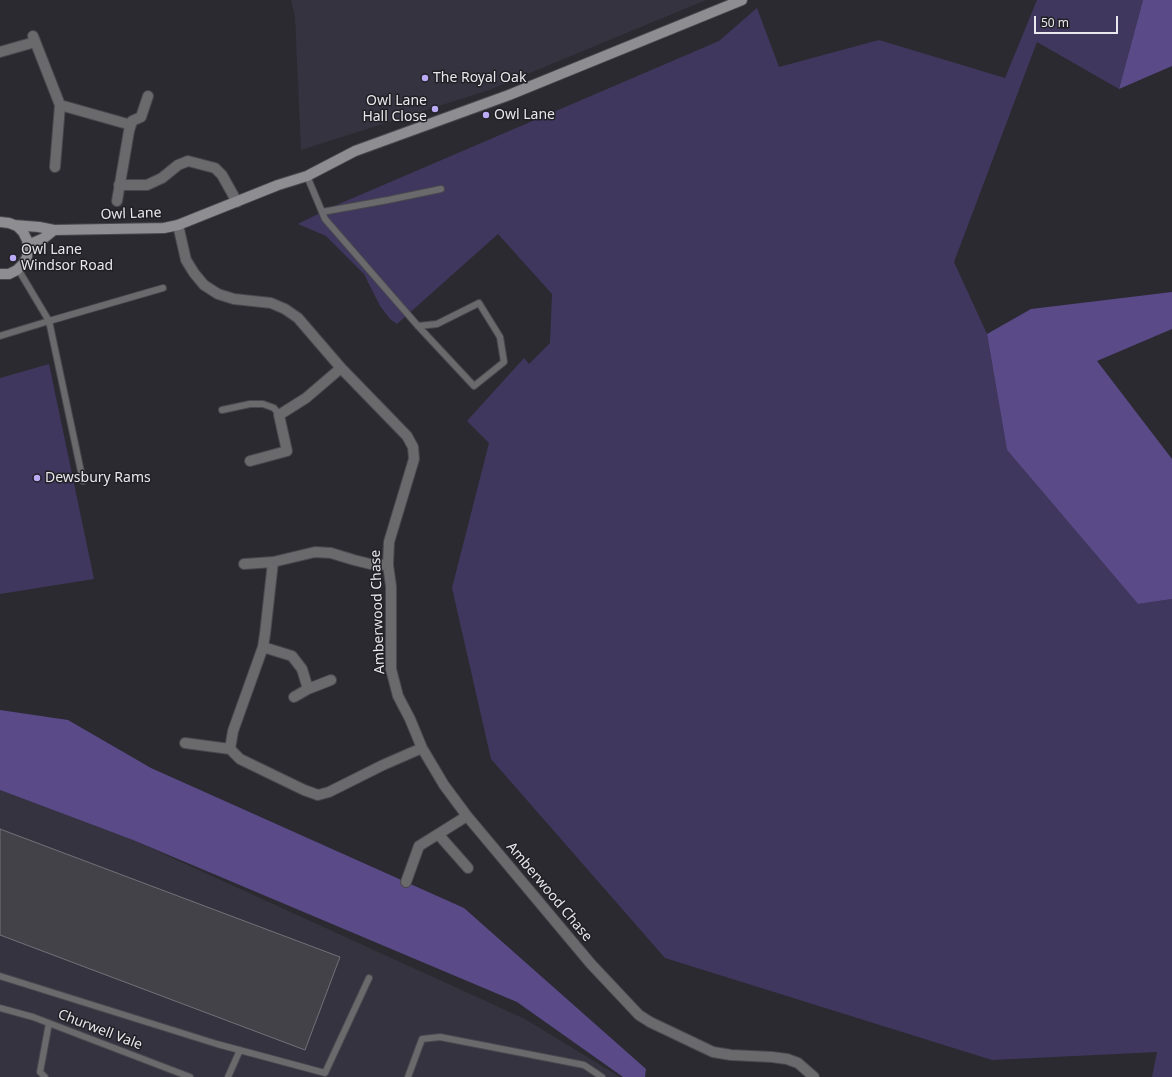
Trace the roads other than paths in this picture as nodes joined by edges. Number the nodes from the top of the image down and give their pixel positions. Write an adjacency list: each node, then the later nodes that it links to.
1 (742, 0): 7 (main road, Owl Lane)
2 (0, 52): 4 (street)
3 (148, 96): 5 (street)
4 (60, 105): 5 (street); 6 (street)
5 (131, 125): 8 (street)
6 (55, 167)
7 (307, 176): 11 (main road, Owl Lane); 12 (lane)
8 (119, 185): 10 (street); 11 (street)
9 (441, 189): 12 (lane)
10 (117, 201)
11 (237, 202): 14 (main road, Owl Lane)
12 (322, 212): 22 (lane)
13 (1, 221): 15 (main road, Owl Lane)
14 (178, 224): 16 (main road, Owl Lane); 24 (street, Amberwood Chase)
15 (14, 225): 16 (main road, Owl Lane); 17 (main road)
16 (54, 230): 17 (main road)
17 (28, 245): 18 (main road)
18 (18, 269): 19 (main road); 21 (lane)
19 (0, 274)
20 (163, 288): 21 (lane)
21 (49, 321): 23 (lane); 28 (lane)
22 (418, 326): 22 (lane)
23 (0, 336)
24 (341, 368): 26 (street); 31 (street, Amberwood Chase)
25 (222, 410): 26 (lane)
26 (279, 414): 27 (street)
27 (250, 461)
28 (83, 481)
29 (273, 562): 30 (street); 31 (street); 32 (street)
30 (244, 564)
31 (388, 565): 37 (street, Amberwood Chase)
32 (263, 647): 34 (street); 38 (street)
33 (331, 680): 34 (street)
34 (308, 689): 35 (street)
35 (294, 697)
36 (185, 743): 38 (street)
37 (422, 748): 38 (street); 39 (street, Amberwood Chase)
38 (230, 749)
39 (467, 816): 40 (street); 53 (street, Amberwood Chase)
40 (438, 834): 41 (street); 42 (street)
41 (468, 868)
42 (406, 882)
43 (0, 976): 47 (lane)
44 (369, 978): 47 (lane)
45 (0, 1008): 46 (lane, Churwell Vale)
46 (49, 1023): 48 (lane); 49 (lane, Churwell Vale)
47 (240, 1050): 50 (lane)
48 (45, 1077)
49 (190, 1077)
50 (228, 1077)
51 (408, 1077): 52 (lane)
52 (602, 1077)
53 (814, 1077)

